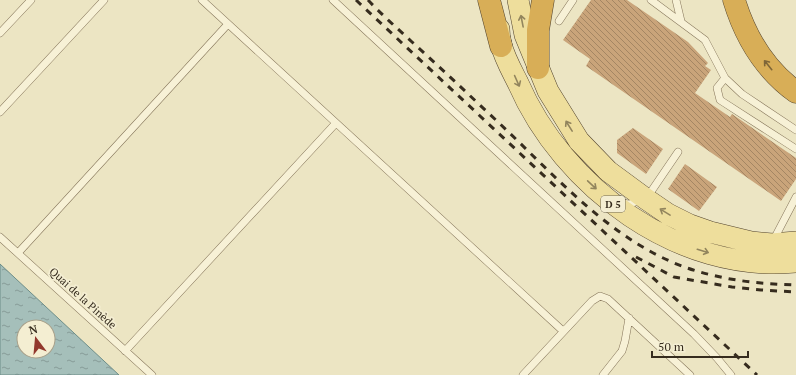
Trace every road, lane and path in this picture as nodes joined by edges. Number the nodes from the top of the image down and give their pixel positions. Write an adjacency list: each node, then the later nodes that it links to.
1 (30, 0): 16 (lane)
2 (104, 0): 21 (lane)
3 (202, 0): 15 (lane)
4 (333, 0): 41 (lane)
5 (489, 0): 17 (highway)
6 (495, 0): 17 (main road, D 5)
7 (518, 0): 18 (main road, D 5, one-way to 7)
8 (543, 0): 18 (highway)
9 (573, 0): 13 (lane)
10 (651, 0): 14 (lane)
11 (676, 0): 14 (lane)
12 (734, 0): 20 (highway, one-way to 12)
13 (559, 21)
14 (681, 21): 19 (lane)
15 (228, 24): 22 (lane); 32 (lane)
16 (0, 33)
17 (501, 46): 28 (main road, D 5, one-way to 28)
18 (538, 68): 27 (main road, D 5, one-way to 18)
19 (725, 78): 23 (lane); 24 (lane)
20 (796, 92)
21 (0, 112)
22 (336, 123): 35 (lane); 36 (lane)
23 (796, 130)
24 (796, 149)
25 (678, 152): 27 (lane)
26 (796, 197): 31 (lane)
27 (646, 199): 28 (lane); 31 (main road, D 5, one-way to 27)
28 (609, 201): 31 (main road, D 5, one-way to 31)
29 (0, 237): 32 (lane, Quai de la Pinède)
30 (796, 242): 31 (main road, D 5)
31 (758, 252): 33 (main road, D 5)
32 (18, 253): 36 (lane, Quai de la Pinède)
33 (796, 262)
34 (629, 318): 35 (lane); 39 (lane); 40 (lane)
35 (563, 331): 38 (lane)
36 (125, 351): 37 (lane, Quai de la Pinède)
37 (152, 375)
38 (523, 375)
39 (603, 375)
40 (690, 375)
41 (730, 375)

